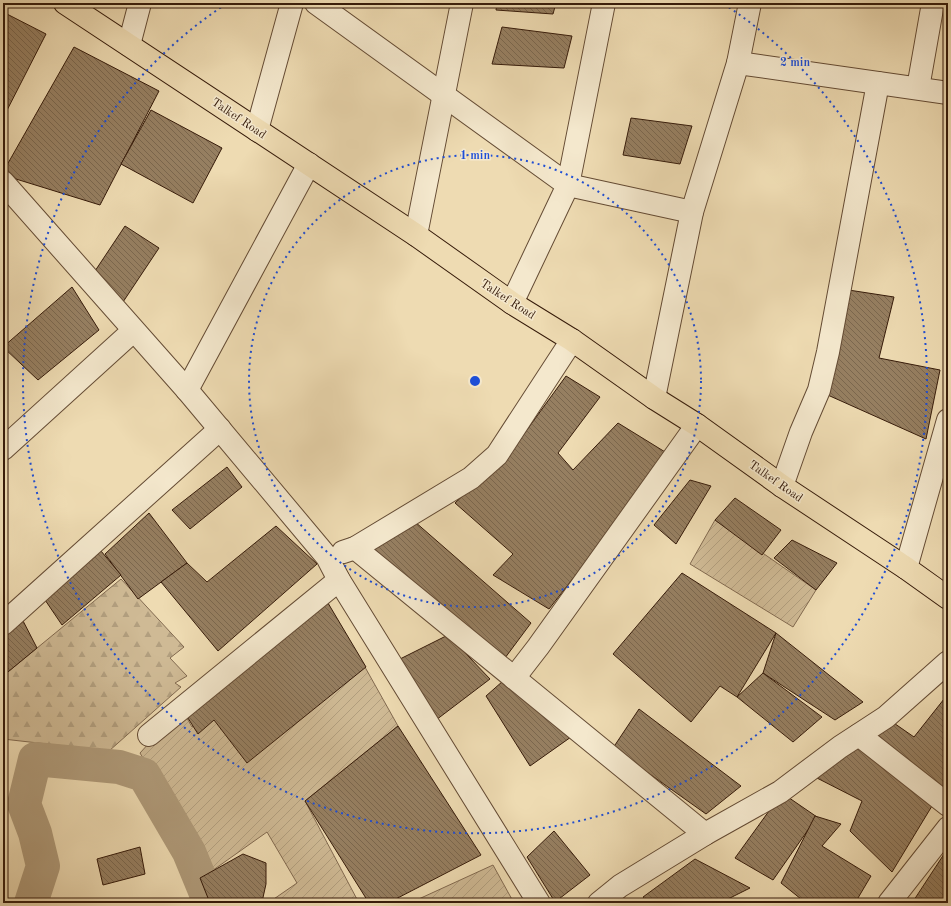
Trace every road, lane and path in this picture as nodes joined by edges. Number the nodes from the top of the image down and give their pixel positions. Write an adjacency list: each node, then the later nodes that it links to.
1 (65, 3): 9 (main road, Talkef Road)
2 (140, 3): 9 (street)
3 (292, 3): 15 (street)
4 (316, 3): 14 (street)
5 (462, 3): 14 (street)
6 (604, 3): 18 (street)
7 (750, 3): 10 (street)
8 (933, 3): 12 (street)
9 (129, 45): 15 (main road, Talkef Road)
10 (738, 63): 11 (street); 19 (street)
11 (878, 83): 12 (street); 30 (street)
12 (918, 88): 13 (street)
13 (948, 92)
14 (443, 95): 18 (street); 20 (street)
15 (257, 130): 16 (main road, Talkef Road)
16 (309, 164): 20 (main road, Talkef Road); 24 (street)
17 (3, 182): 22 (street)
18 (568, 185): 19 (street); 21 (street)
19 (692, 212): 25 (street)
20 (416, 235): 21 (main road, Talkef Road)
21 (512, 303): 23 (main road, Talkef Road)
22 (134, 331): 24 (street); 29 (street)
23 (572, 340): 25 (main road, Talkef Road); 31 (street)
24 (187, 390): 28 (street)
25 (654, 398): 27 (main road, Talkef Road)
26 (948, 420): 33 (street)
27 (697, 425): 30 (main road, Talkef Road); 38 (street)
28 (220, 429): 32 (street); 36 (street)
29 (6, 441)
30 (782, 486): 33 (main road, Talkef Road)
31 (355, 548): 32 (street); 38 (street)
32 (327, 557): 34 (street)
33 (906, 568): 35 (main road, Talkef Road)
34 (340, 580): 39 (street); 44 (street)
35 (948, 598)
36 (3, 624)
37 (948, 662): 40 (street)
38 (514, 678): 43 (street)
39 (149, 734)
40 (859, 735): 41 (street); 43 (street)
41 (948, 805)
42 (948, 828): 46 (street)
43 (705, 834): 45 (street)
44 (539, 903)
45 (599, 903)
46 (889, 903)

